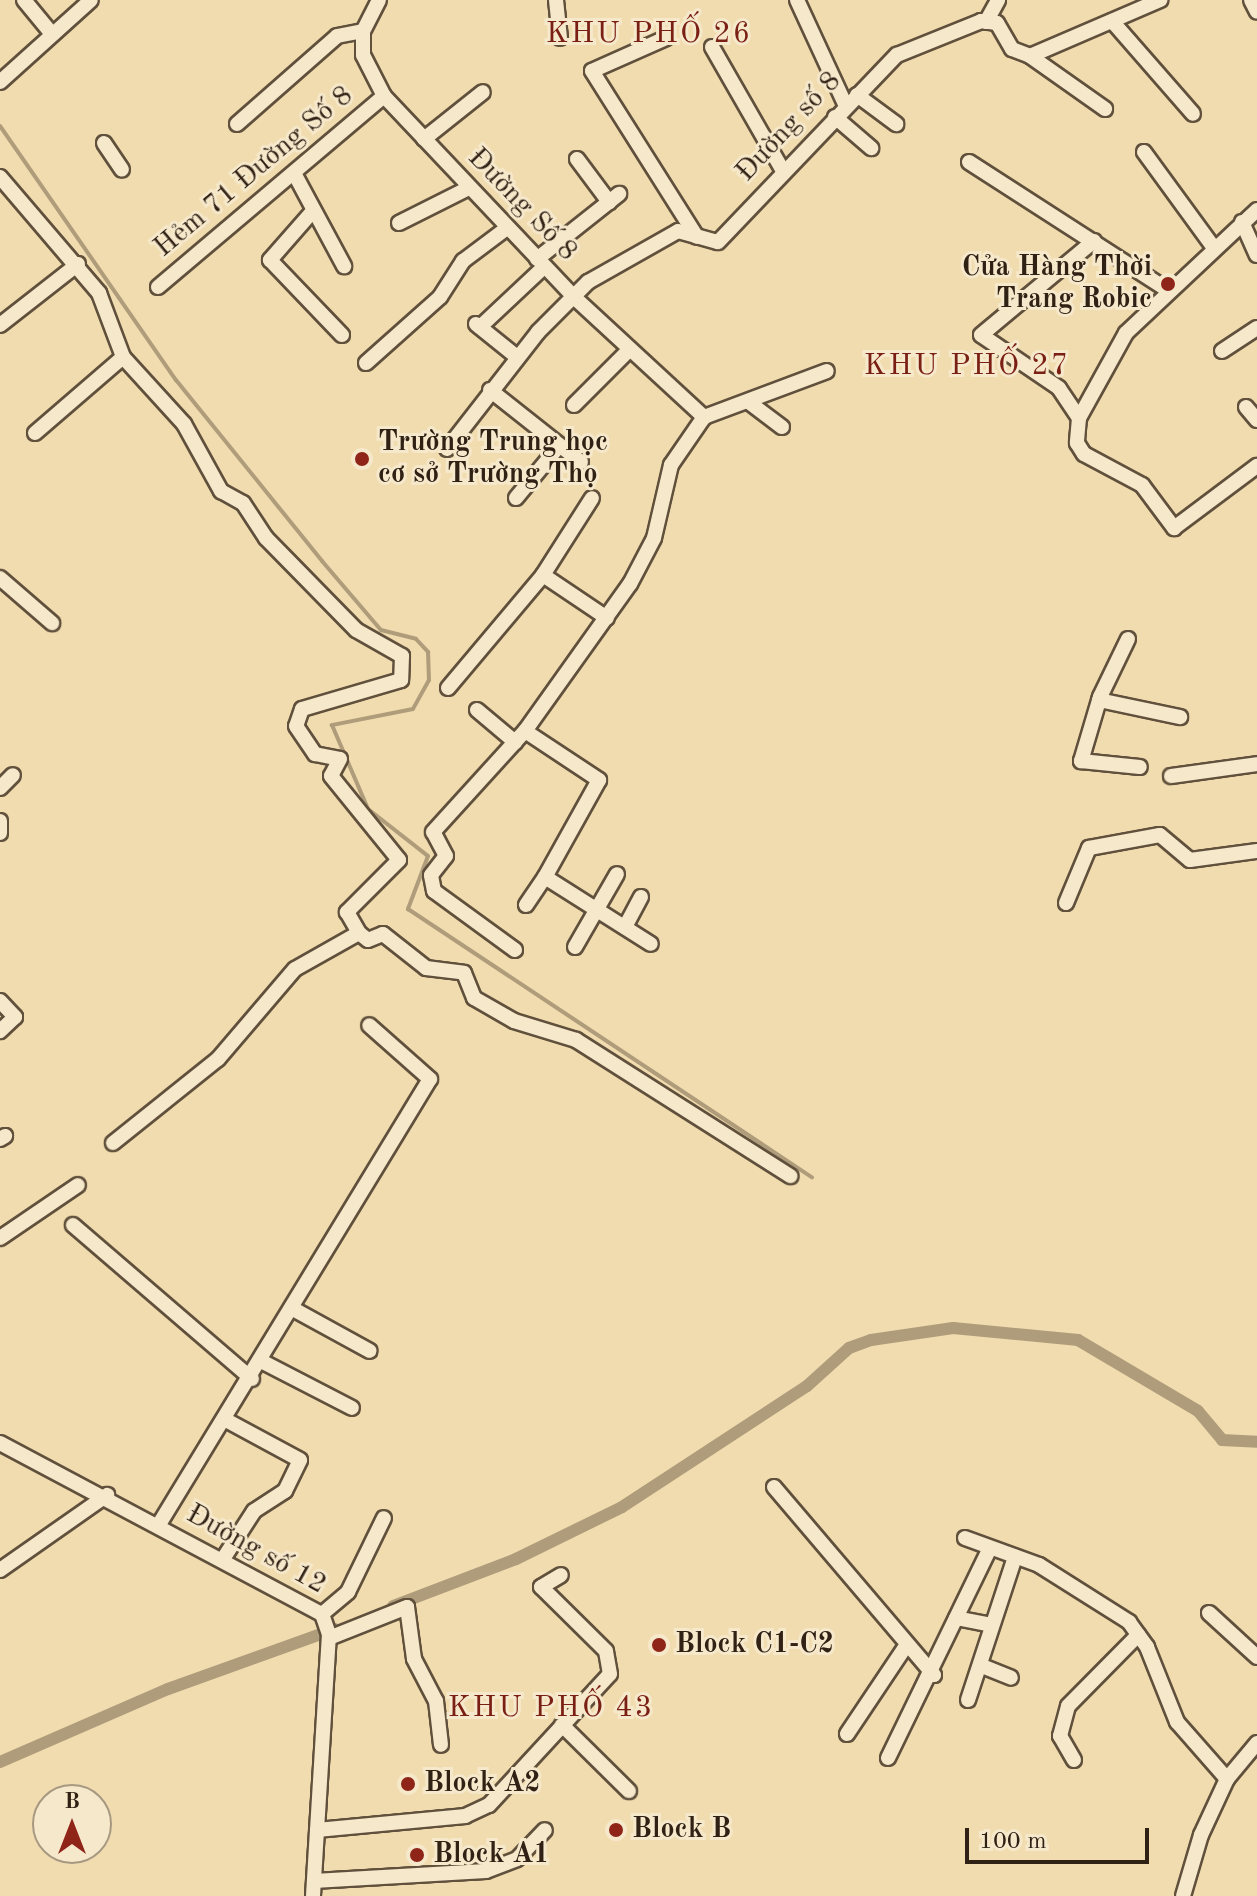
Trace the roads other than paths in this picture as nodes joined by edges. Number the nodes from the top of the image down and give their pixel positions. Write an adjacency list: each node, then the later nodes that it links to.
1 (24, 0): 13 (street)
2 (91, 0): 13 (street)
3 (379, 0): 12 (street)
4 (556, 0): 14 (street)
5 (797, 0): 21 (street)
6 (998, 0): 11 (street)
7 (1160, 0): 10 (street)
8 (1251, 0): 9 (street)
9 (1257, 12)
10 (1112, 21): 17 (street); 23 (street)
11 (986, 22): 17 (street); 21 (street, Đường số 8)
12 (363, 31): 20 (street, Đường Số 8); 24 (street)
13 (52, 34): 18 (street)
14 (560, 38)
15 (666, 38): 42 (street)
16 (712, 47): 33 (street)
17 (1030, 56): 22 (street)
18 (0, 82)
19 (483, 92): 26 (street)
20 (384, 96): 26 (street, Đường Số 8); 34 (street, Hẻm 71 Đường Số 8)
21 (846, 106): 25 (street); 28 (street); 33 (street, Đường số 8)
22 (1105, 109)
23 (1193, 114)
24 (237, 124)
25 (896, 124)
26 (424, 139): 36 (street, Đường Số 8)
27 (104, 143): 32 (street)
28 (871, 148)
29 (1144, 152): 44 (street)
30 (577, 159): 46 (street)
31 (969, 162): 43 (street)
32 (122, 170)
33 (783, 171): 42 (street, Đường số 8)
34 (294, 173): 38 (street); 49 (street, Hẻm 71 Đường Số 8)
35 (0, 177): 47 (street)
36 (469, 188): 40 (street); 41 (street, Đường Số 8)
37 (1257, 210): 39 (street)
38 (312, 212): 48 (street); 54 (street)
39 (1242, 222): 44 (street); 45 (street)
40 (399, 223)
41 (507, 228): 46 (street, Đường Số 8); 59 (street)
42 (697, 237): 51 (street, Đường số 8)
43 (1094, 241): 50 (street); 66 (street)
44 (1214, 248): 50 (street)
45 (1257, 255)
46 (541, 263): 51 (street, Đường Số 8); 58 (street)
47 (78, 264): 52 (street); 57 (street)
48 (344, 266)
49 (158, 287)
50 (1169, 291): 66 (street)
51 (575, 298): 55 (street, Đường Số 8); 58 (street, Đường số 8)
52 (0, 325)
53 (1257, 328): 56 (street)
54 (342, 335)
55 (628, 351): 63 (street); 65 (street, Đường Số 8)
56 (1222, 351)
57 (123, 357): 69 (street); 101 (street)
58 (517, 357): 61 (street, Đường số 8)
59 (366, 363)
60 (827, 371): 62 (street)
61 (490, 390): 70 (street); 71 (street, Đường số 8)
62 (750, 403): 65 (street); 68 (street)
63 (574, 405)
64 (1246, 407): 67 (street)
65 (704, 417): 78 (street)
66 (1079, 418): 73 (street)
67 (1257, 420)
68 (782, 427)
69 (35, 433)
70 (559, 446): 72 (street); 74 (street)
71 (447, 449)
72 (581, 462)
73 (1257, 466)
74 (516, 498)
75 (592, 498): 76 (street)
76 (543, 575): 78 (street); 81 (street)
77 (0, 578): 79 (street)
78 (607, 618): 85 (street)
79 (52, 623)
80 (1128, 639): 82 (street)
81 (448, 688)
82 (1099, 700): 84 (street); 87 (street)
83 (477, 710): 85 (street)
84 (1180, 717)
85 (520, 736): 95 (street); 104 (street)
86 (1257, 764): 89 (street)
87 (1140, 767)
88 (13, 775): 90 (street)
89 (1171, 776)
90 (0, 788)
91 (0, 821): 92 (street)
92 (0, 833)
93 (1257, 851): 97 (street)
94 (617, 874): 99 (street)
95 (545, 877): 98 (street); 99 (street)
96 (641, 897): 100 (street)
97 (1066, 903)
98 (526, 905)
99 (595, 909): 100 (street); 103 (street)
100 (625, 927): 102 (street)
101 (359, 933): 108 (street); 109 (street)
102 (651, 944)
103 (575, 947)
104 (515, 950)
105 (0, 1001): 107 (street)
106 (369, 1025): 113 (street)
107 (0, 1031)
108 (113, 1143)
109 (790, 1176)
110 (78, 1185): 112 (street)
111 (73, 1225): 116 (street)
112 (0, 1238)
113 (295, 1310): 114 (street); 115 (street)
114 (370, 1351)
115 (263, 1362): 116 (street); 117 (street)
116 (252, 1379): 118 (street)
117 (352, 1408)
118 (226, 1420): 123 (street); 127 (street)
119 (0, 1443): 121 (street, Đường số 12)
120 (774, 1487): 136 (street)
121 (107, 1495): 123 (street, Đường số 12); 128 (street)
122 (384, 1518): 131 (street)
123 (158, 1526): 127 (street, Đường số 12)
124 (965, 1538): 125 (street)
125 (990, 1548): 126 (street); 132 (street)
126 (1015, 1557): 133 (street); 134 (street)
127 (223, 1559): 131 (street, Đường số 12)
128 (0, 1570)
129 (561, 1575): 142 (street)
130 (1209, 1613): 137 (street)
131 (322, 1614): 135 (street, Đường số 12)
132 (956, 1618): 133 (street); 139 (street)
133 (991, 1625): 138 (street)
134 (1138, 1635): 147 (street); 148 (street)
135 (329, 1636): 145 (street); 150 (street, Đường số 12)
136 (906, 1646): 139 (street); 143 (street)
137 (1257, 1657)
138 (982, 1666): 140 (street); 141 (street)
139 (934, 1675): 146 (street)
140 (1011, 1678)
141 (968, 1700)
142 (562, 1725): 149 (street); 150 (street)
143 (847, 1734)
144 (1257, 1743): 148 (street)
145 (441, 1745)
146 (888, 1758)
147 (1074, 1760)
148 (1227, 1779): 153 (street)
149 (629, 1791)
150 (317, 1830): 152 (street, Đường số 12)
151 (545, 1830): 152 (street)
152 (314, 1888)
153 (1183, 1896)

